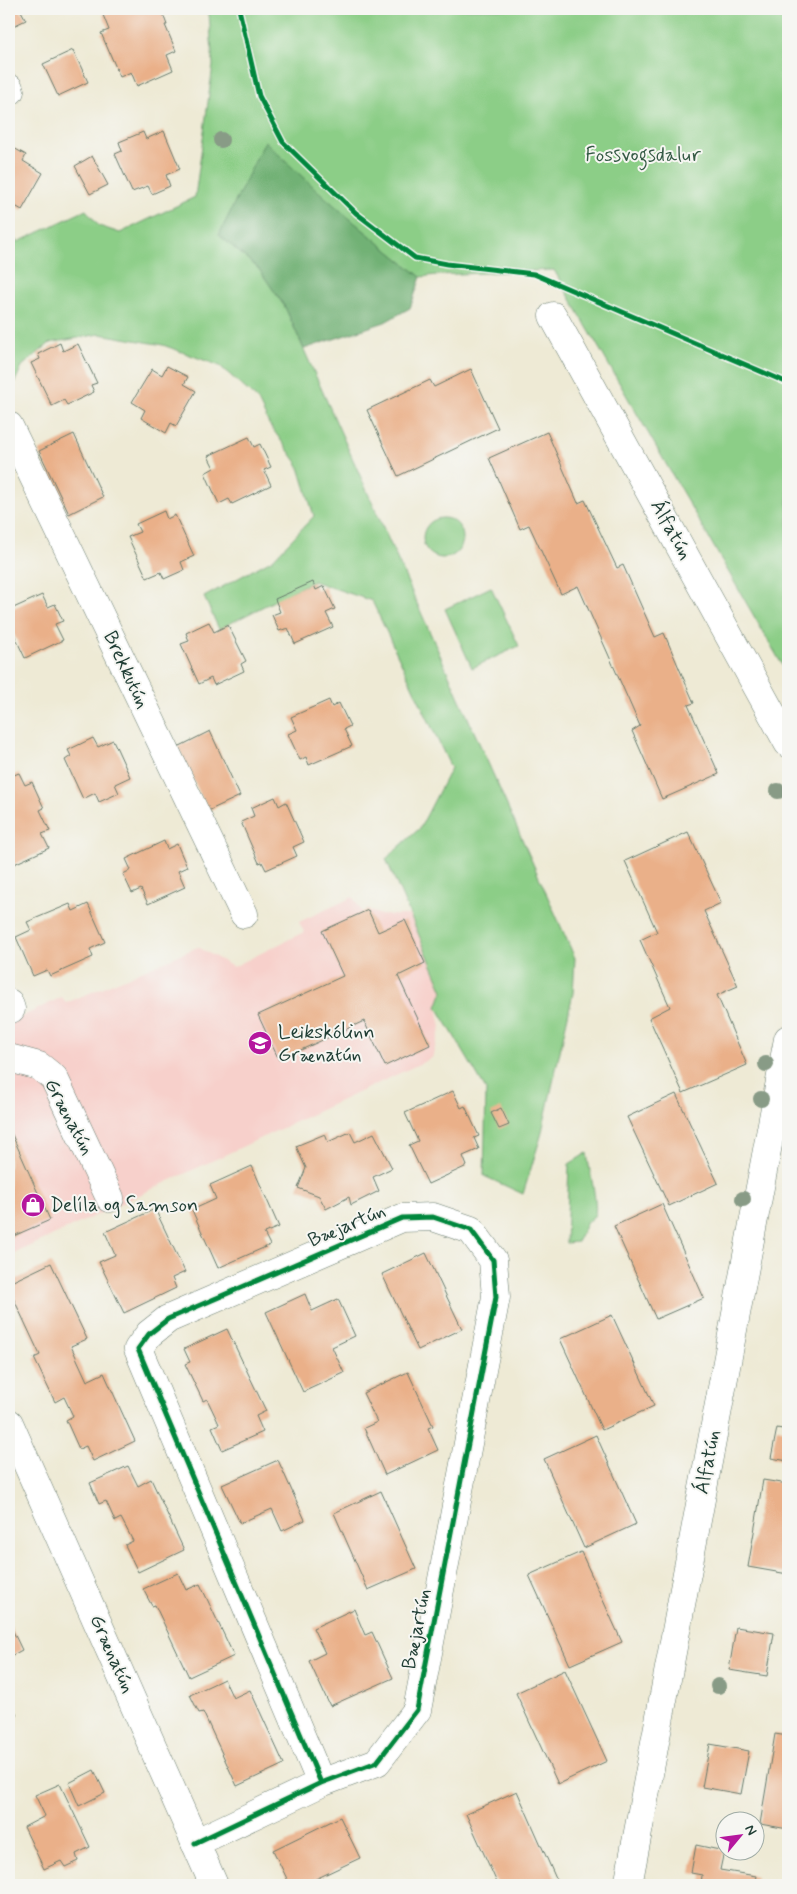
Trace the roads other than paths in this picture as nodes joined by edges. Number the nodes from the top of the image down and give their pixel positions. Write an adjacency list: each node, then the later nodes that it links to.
1 (553, 316): 3 (street, Álfatún)
2 (9, 426): 4 (street, Brekkutún)
3 (788, 743)
4 (244, 914)
5 (788, 1039): 12 (street, Álfatún)
6 (9, 1058): 7 (street, Grænatún)
7 (110, 1198)
8 (9, 1423): 10 (street, Grænatún)
9 (321, 1783): 9 (street, Bæjartún); 10 (street, Bæjartún)
10 (195, 1843): 11 (street, Grænatún)
11 (214, 1885)
12 (628, 1885)

